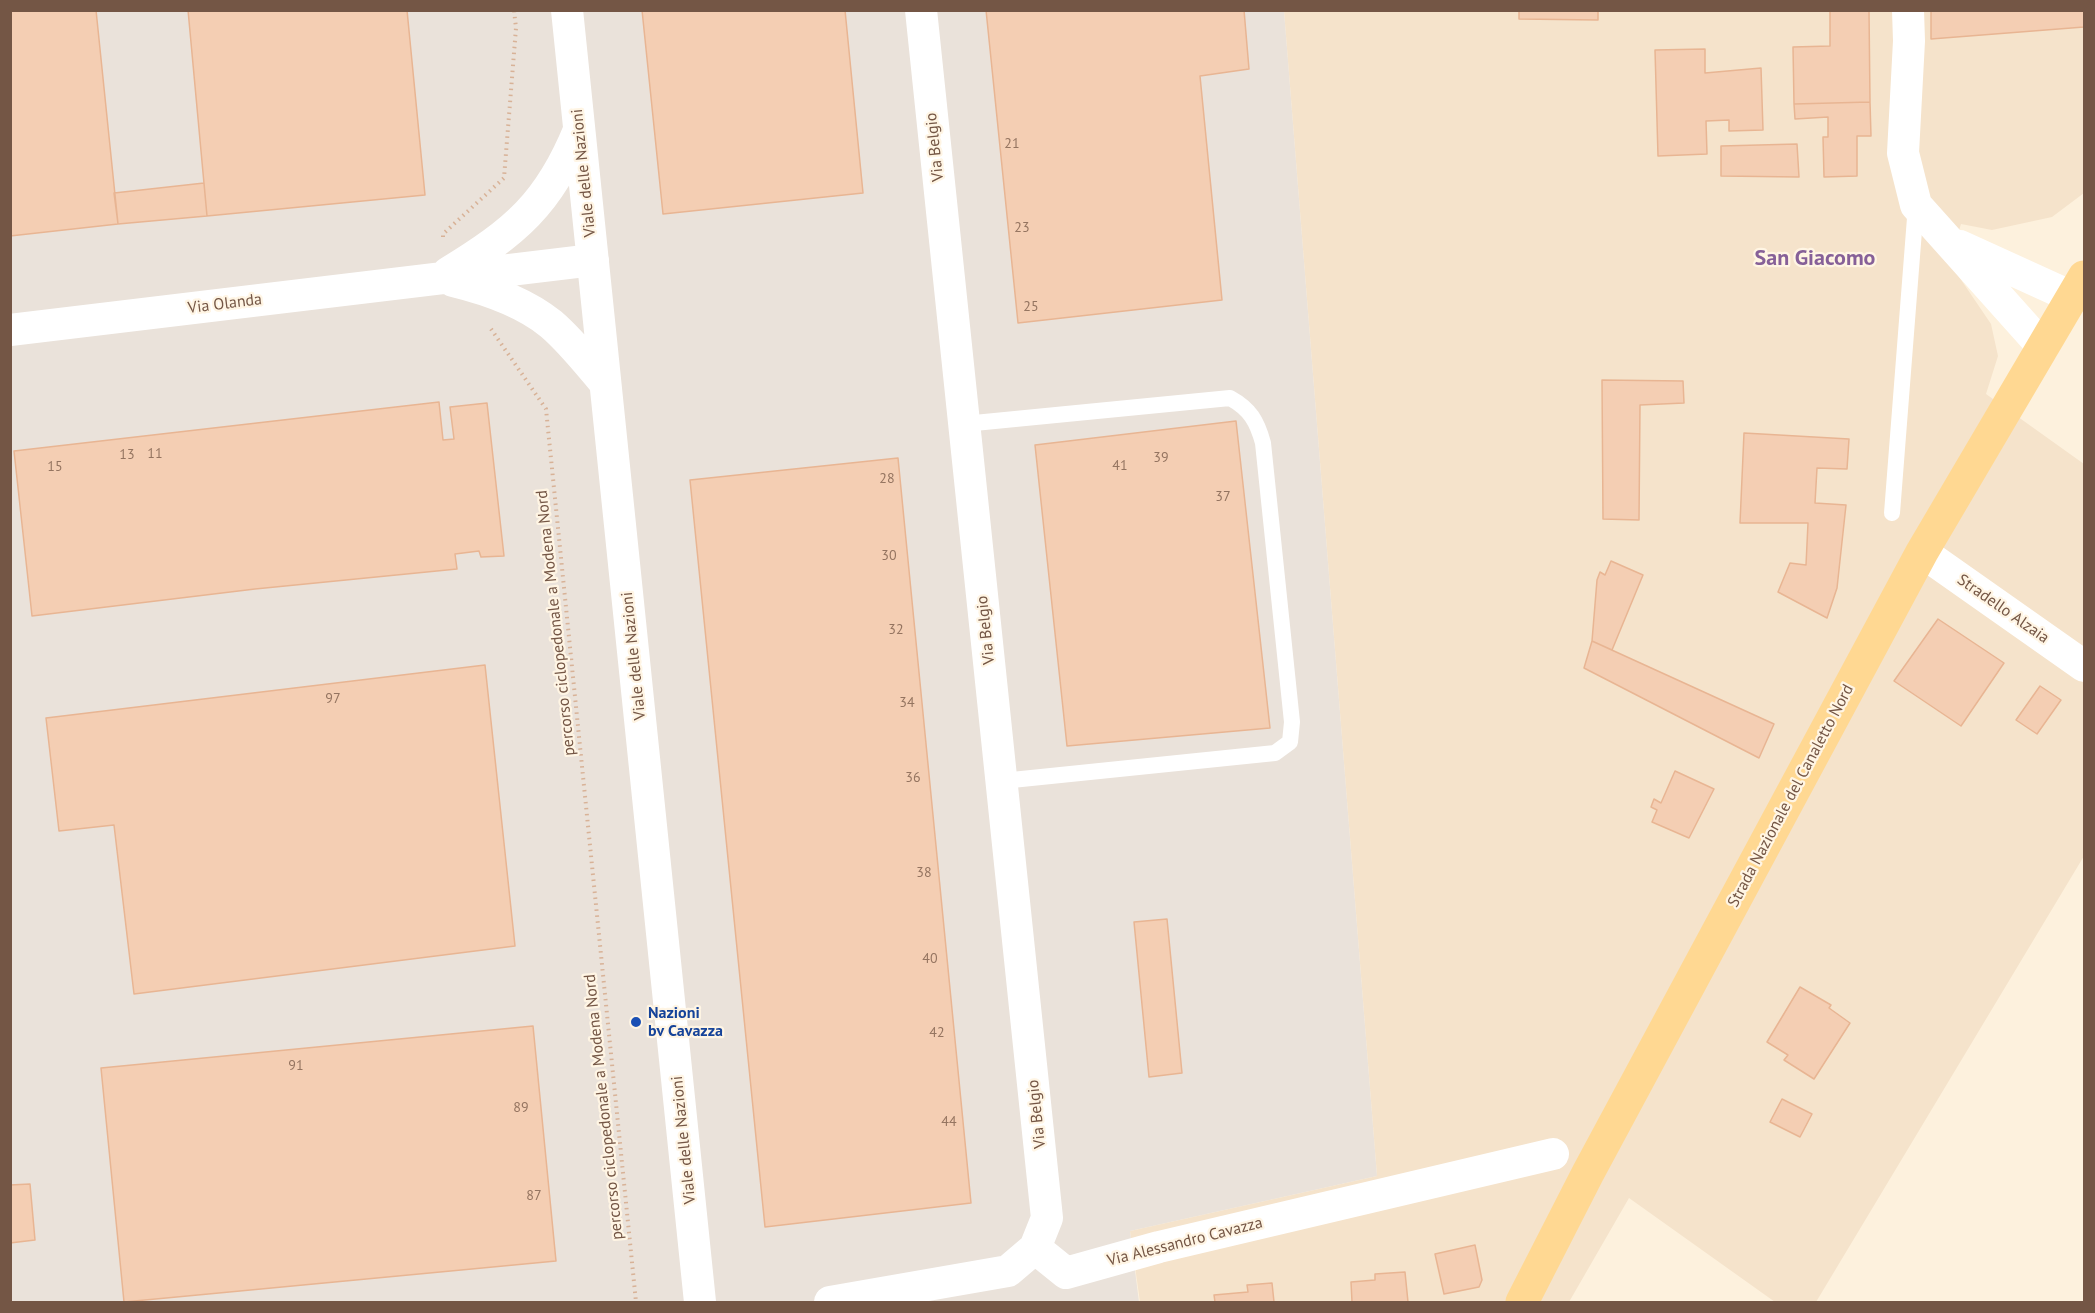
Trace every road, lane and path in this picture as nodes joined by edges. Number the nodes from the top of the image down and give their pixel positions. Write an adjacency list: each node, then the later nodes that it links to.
1 (514, 10): 9 (path)
2 (567, 10): 5 (street, Viale delle Nazioni)
3 (921, 10): 15 (street, Via Belgio)
4 (1908, 10): 6 (street)
5 (579, 129): 8 (street, Viale delle Nazioni); 9 (street, Via Olanda)
6 (1916, 205): 7 (street); 16 (lane)
7 (1948, 240): 10 (street); 13 (street)
8 (593, 260): 9 (street, Via Olanda); 14 (street, Viale delle Nazioni)
9 (443, 276): 12 (street, Via Olanda); 14 (street, Via Olanda)
10 (2078, 287): 13 (main road, Strada Nazionale del Canaletto Nord)
11 (489, 326): 22 (path, percorso ciclopedonale a Modena Nord)
12 (10, 330)
13 (2043, 347): 17 (main road, Strada Nazionale del Canaletto Nord)
14 (605, 383): 23 (street, Viale delle Nazioni)
15 (964, 424): 19 (street, Via Belgio); 19 (lane)
16 (1892, 513)
17 (1922, 552): 18 (street, Stradello Alzaia); 25 (main road, Strada Nazionale del Canaletto Nord)
18 (2085, 666)
19 (1002, 781): 21 (street, Via Belgio)
20 (1553, 1154): 21 (street, Via Alessandro Cavazza)
21 (1035, 1248): 24 (street)
22 (636, 1302)
23 (700, 1302)
24 (830, 1302)
25 (1522, 1302)

